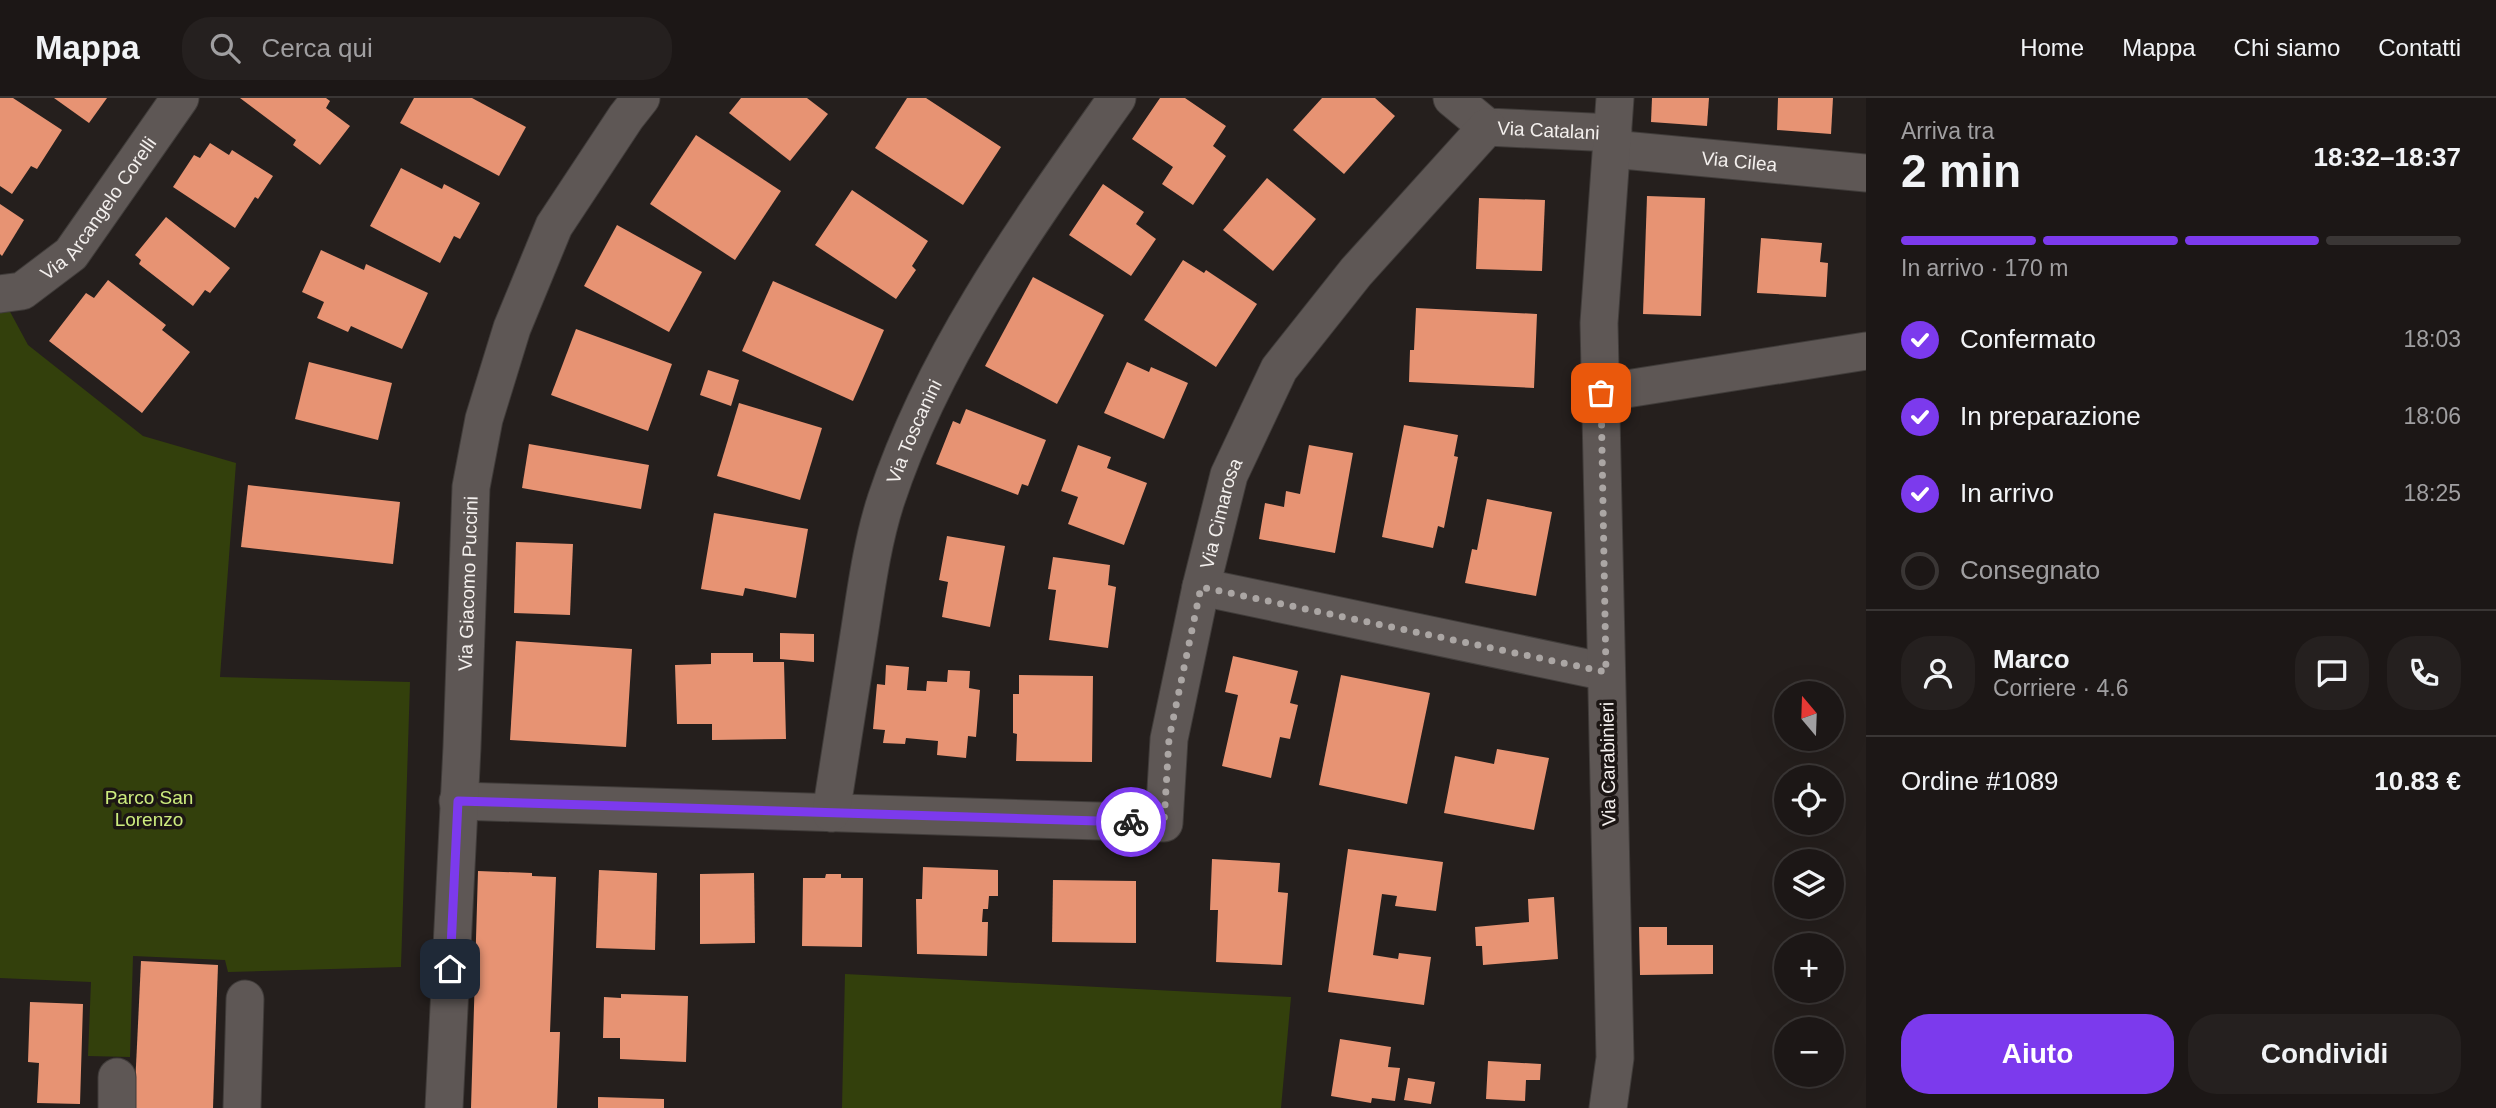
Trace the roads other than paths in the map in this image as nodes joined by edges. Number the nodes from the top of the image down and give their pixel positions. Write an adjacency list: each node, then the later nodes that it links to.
1 (180, 98): 8 (street, Via Arcangelo Corelli)
2 (641, 98): 13 (street, Via Giacomo Puccini)
3 (1118, 98): 14 (street, Via Toscanini)
4 (1452, 98): 5 (street, Via Catalani)
5 (1487, 127): 6 (street, Via Catalani); 11 (street, Via Cimarosa)
6 (1613, 127): 7 (street, Via Cilea); 10 (street)
7 (1866, 173)
8 (0, 295)
9 (1866, 351): 10 (street)
10 (1601, 393): 12 (street, Via Carabinieri)
11 (1201, 587): 12 (street); 14 (street, Via Cimarosa)
12 (1606, 672): 18 (street, Via Carabinieri)
13 (458, 801): 14 (street, Via Cimarosa); 17 (street, Via Giacomo Puccini)
14 (831, 813)
15 (245, 999): 16 (street)
16 (242, 1108)
17 (444, 1108)
18 (1608, 1108)

